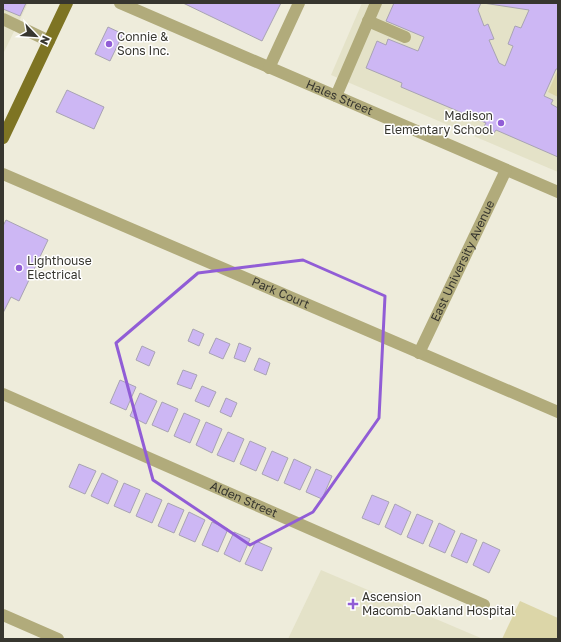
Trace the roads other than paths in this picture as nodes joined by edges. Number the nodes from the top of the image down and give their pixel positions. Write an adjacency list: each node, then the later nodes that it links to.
1 (67, 3): 8 (main road)
2 (120, 3): 9 (street, Hales Street)
3 (299, 3): 9 (street)
4 (376, 3): 6 (street)
5 (3, 19): 8 (street)
6 (368, 21): 7 (street); 10 (street)
7 (405, 37)
8 (49, 41): 11 (main road)
9 (269, 68): 10 (street, Hales Street)
10 (336, 96): 12 (street, Hales Street)
11 (3, 138)
12 (506, 170): 14 (street, Hales Street); 15 (street, East University Avenue)
13 (3, 174): 15 (street, Park Court)
14 (558, 192)
15 (419, 353): 17 (street, Park Court)
16 (3, 394): 18 (street, Alden Street)
17 (558, 412)
18 (484, 605)
19 (3, 615): 20 (street)
20 (58, 639)

